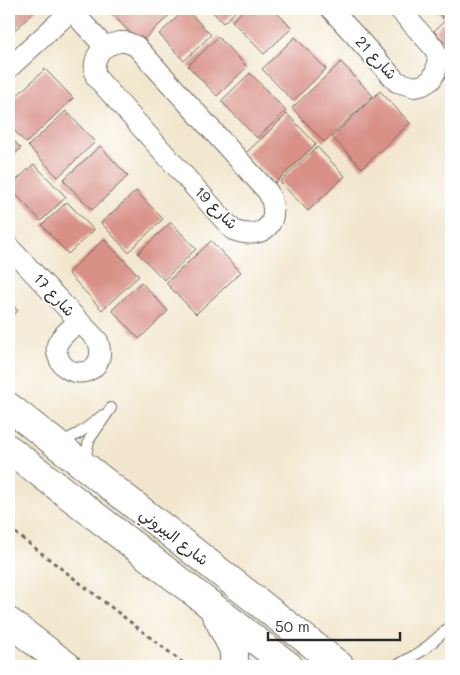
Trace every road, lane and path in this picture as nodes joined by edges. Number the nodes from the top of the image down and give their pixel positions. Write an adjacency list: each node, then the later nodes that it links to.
1 (331, 9): 2 (street, شارع 21)
2 (399, 9)
3 (72, 10): 4 (street); 5 (street)
4 (104, 46): 4 (street, شارع 19)
5 (9, 68)
6 (9, 247): 7 (street, شارع 17)
7 (78, 322)
8 (9, 407): 9 (street, شارع البيروني)
9 (49, 439): 11 (street, شارع البيروني); 11 (lane)
10 (9, 450): 13 (street, شارع البيروني)
11 (92, 472): 21 (street, شارع البيروني)
12 (9, 528): 18 (path)
13 (212, 606): 19 (street); 20 (street, شارع البيروني)
14 (9, 622): 17 (street)
15 (451, 626): 16 (lane)
16 (422, 651): 22 (lane); 23 (lane)
17 (67, 666)
18 (187, 666)
19 (234, 666)
20 (288, 666)
21 (340, 666)
22 (396, 666)
23 (416, 666)

